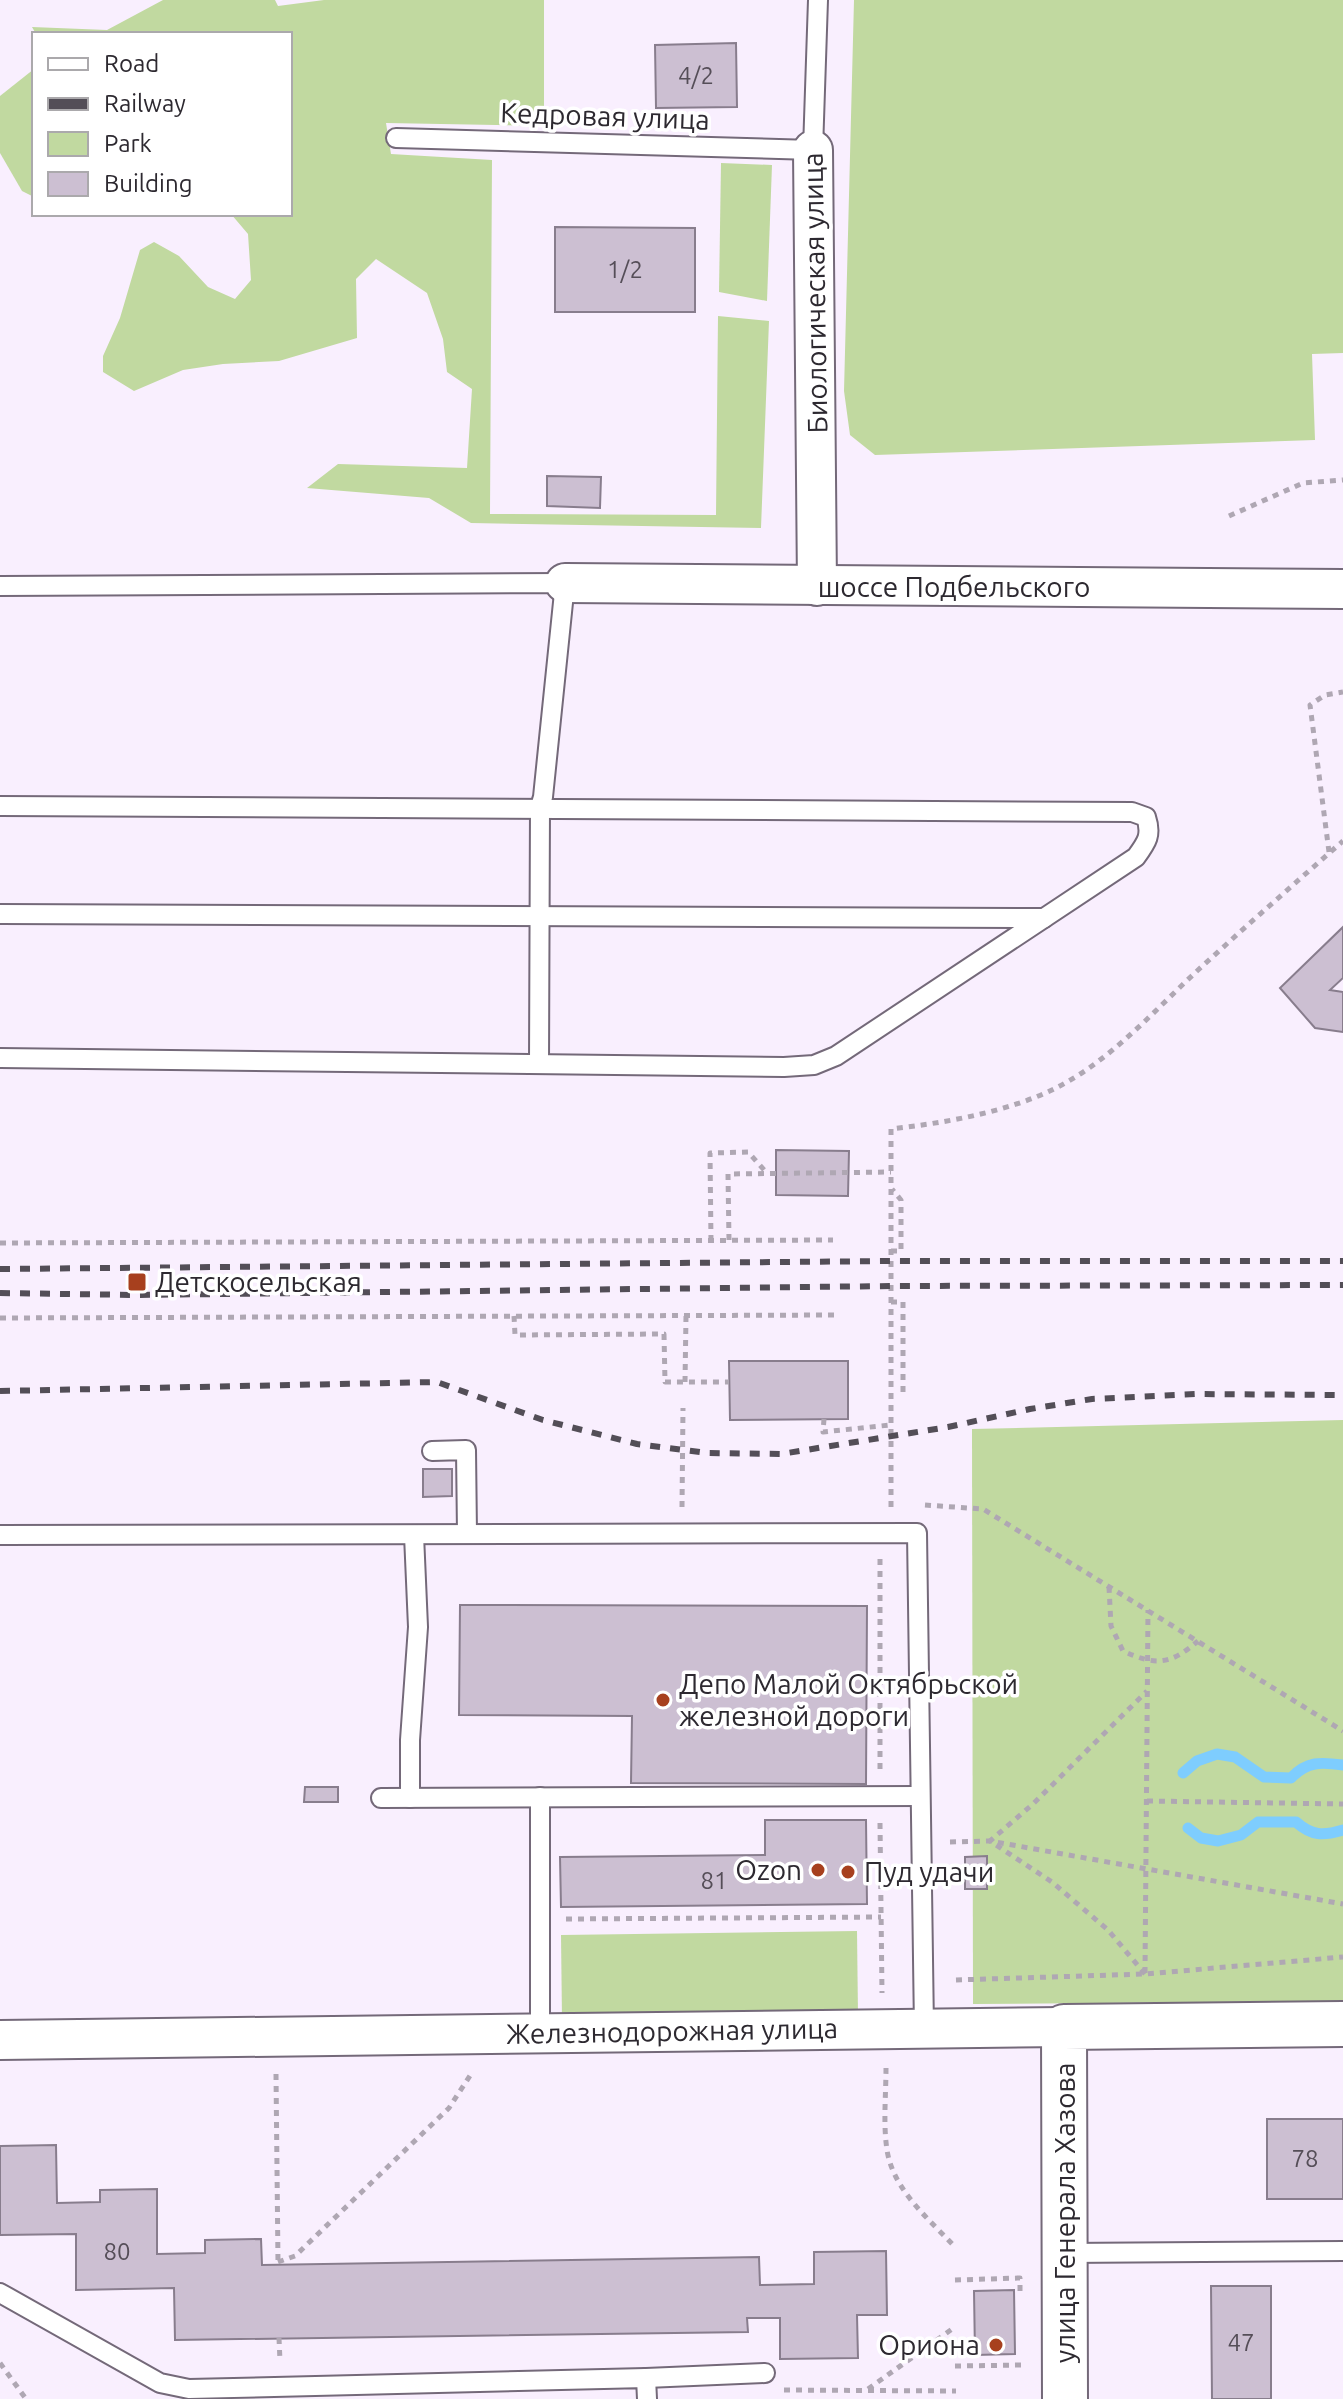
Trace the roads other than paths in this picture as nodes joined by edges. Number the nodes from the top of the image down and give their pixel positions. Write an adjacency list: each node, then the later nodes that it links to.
1 (818, 0): 3 (lane, Биологическая улица)
2 (396, 138): 3 (lane, Кедровая улица)
3 (813, 150): 6 (street, Биологическая улица)
4 (565, 583): 5 (lane); 6 (street, шоссе Подбельского); 9 (lane)
5 (0, 586)
6 (817, 586): 7 (street, шоссе Подбельского)
7 (1343, 589)
8 (0, 806): 9 (lane)
9 (540, 807): 11 (lane); 12 (lane)
10 (0, 914): 11 (lane)
11 (540, 915): 12 (lane); 14 (lane)
12 (1044, 918): 14 (lane)
13 (0, 1058): 14 (lane)
14 (539, 1064)
15 (432, 1451): 16 (lane)
16 (467, 1533): 18 (lane); 19 (lane)
17 (0, 1535): 18 (lane)
18 (414, 1535): 22 (lane)
19 (920, 1796): 20 (lane); 25 (lane)
20 (540, 1797): 22 (lane); 26 (lane)
21 (381, 1798): 22 (lane)
22 (410, 1798)
23 (1343, 2024): 24 (street, Железнодорожная улица)
24 (1064, 2027): 25 (street, Железнодорожная улица); 29 (street, улица Генерала Хазова)
25 (924, 2029): 26 (street, Железнодорожная улица)
26 (540, 2032): 27 (street, Железнодорожная улица)
27 (0, 2040)
28 (1343, 2251): 29 (lane)
29 (1065, 2253): 34 (street, улица Генерала Хазова)
30 (0, 2293): 32 (lane)
31 (765, 2373): 32 (lane)
32 (646, 2378): 33 (lane)
33 (647, 2399)
34 (1065, 2399)

